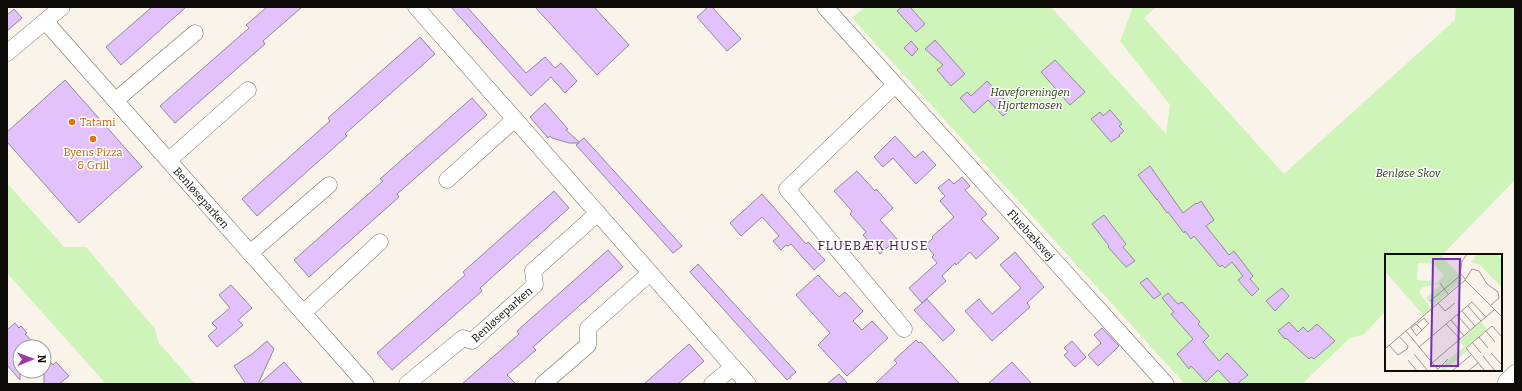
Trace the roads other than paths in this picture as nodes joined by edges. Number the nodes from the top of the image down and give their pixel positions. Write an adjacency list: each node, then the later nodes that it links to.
1 (62, 7): 4 (street)
2 (416, 7): 10 (street)
3 (824, 7): 7 (street, Fluebæksvej)
4 (45, 21): 6 (street); 9 (street, Benløseparken)
5 (195, 33): 9 (street)
6 (7, 53)
7 (895, 85): 19 (street); 27 (street, Fluebæksvej)
8 (248, 90): 11 (street, Benløseparken)
9 (116, 100): 11 (street, Benløseparken)
10 (515, 119): 12 (street); 14 (street)
11 (169, 160): 16 (street, Benløseparken)
12 (447, 180)
13 (329, 185): 16 (street)
14 (598, 214): 17 (street); 23 (street, Benløseparken)
15 (380, 242): 18 (street)
16 (250, 253): 18 (street, Benløseparken)
17 (650, 273): 20 (street); 24 (street)
18 (303, 313): 22 (street, Benløseparken)
19 (904, 329)
20 (733, 367): 25 (street); 26 (street)
21 (1515, 373): 28 (street)
22 (366, 384)
23 (407, 384)
24 (543, 384)
25 (712, 384)
26 (748, 384)
27 (1166, 384)
28 (1506, 384)

